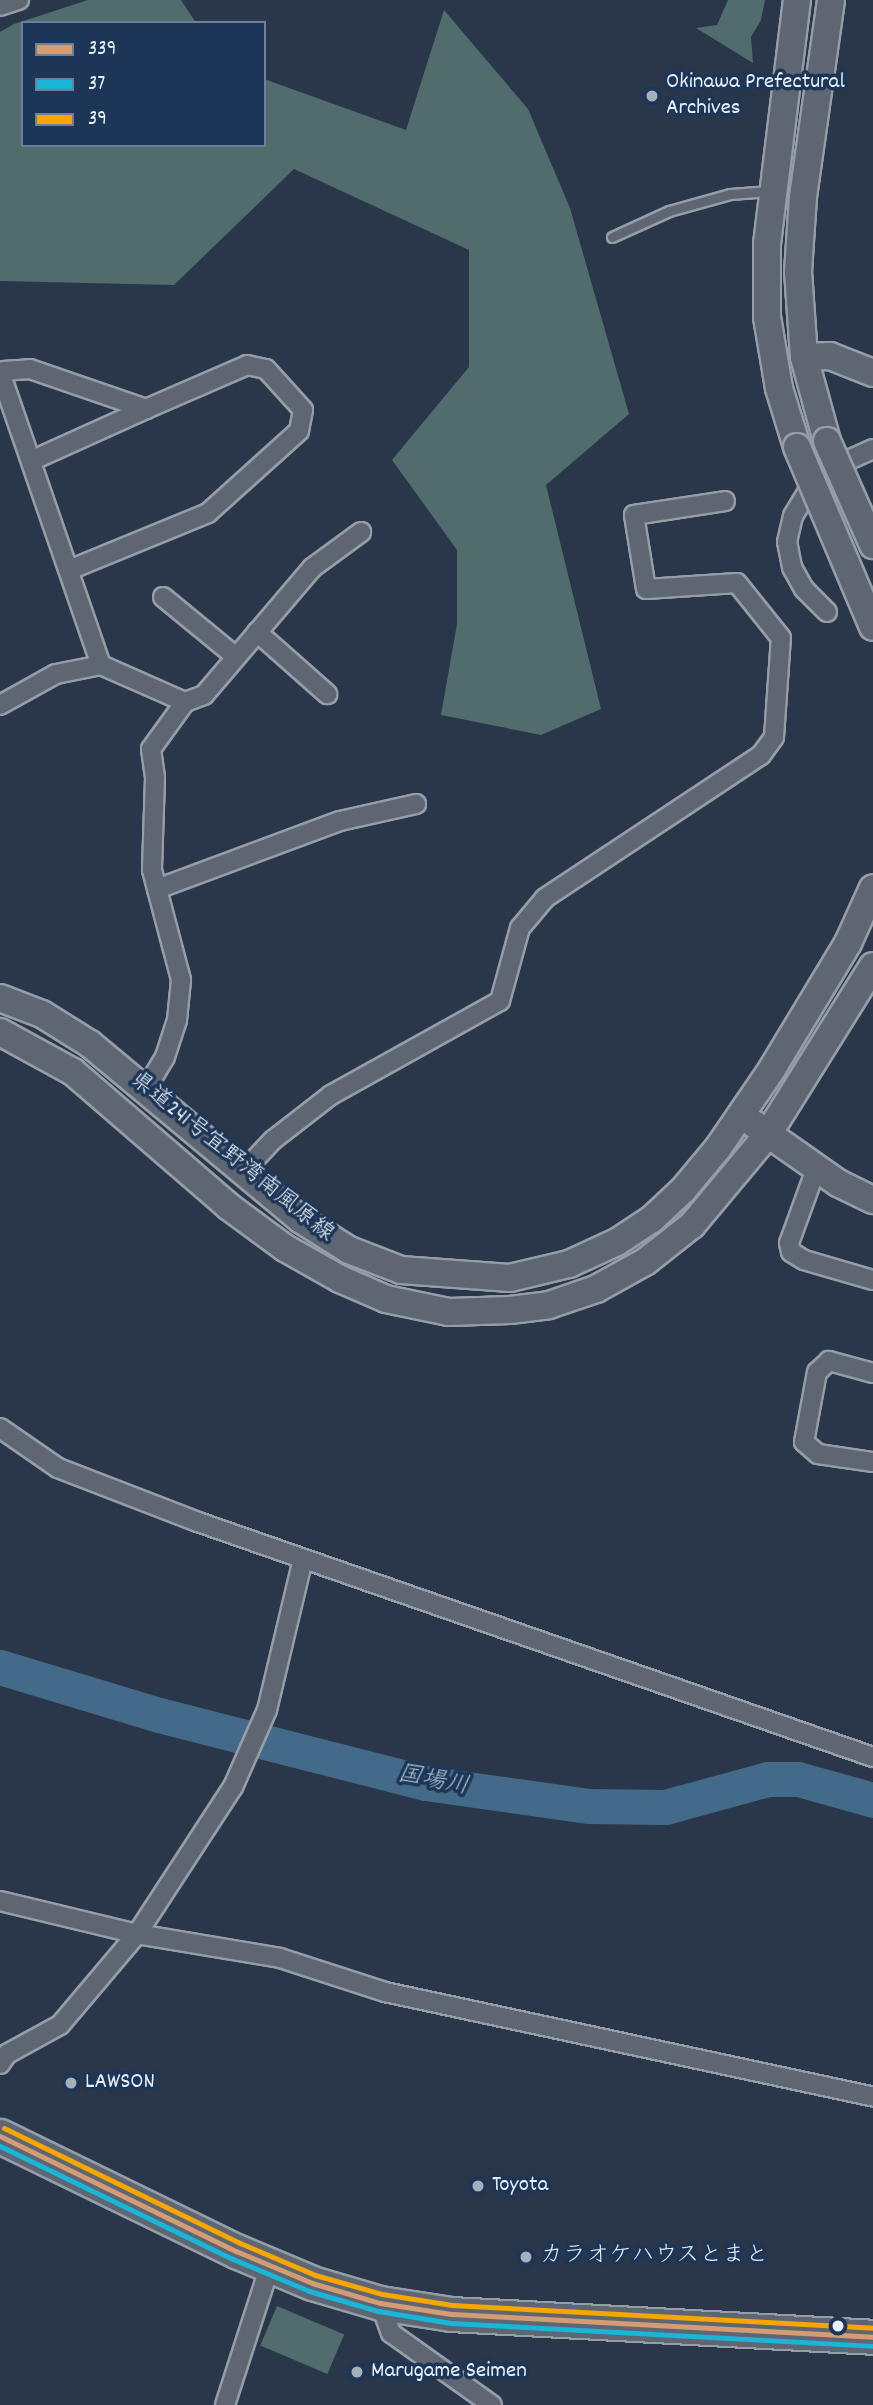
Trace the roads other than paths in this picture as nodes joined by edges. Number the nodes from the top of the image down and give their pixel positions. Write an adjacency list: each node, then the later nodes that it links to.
1 (19, 0): 4 (street)
2 (797, 0): 5 (main road)
3 (831, 0): 7 (main road)
4 (0, 6)
5 (772, 191): 6 (lane); 19 (main road, bridge)
6 (612, 237)
7 (804, 357): 9 (main road); 15 (main road, bridge)
8 (1, 372): 10 (street); 12 (street)
9 (873, 373)
10 (146, 409): 12 (street); 16 (street)
11 (873, 449): 18 (street)
12 (33, 460): 16 (street)
13 (725, 500): 36 (street)
14 (361, 533): 20 (street)
15 (873, 545)
16 (69, 570): 22 (street)
17 (163, 597): 21 (street)
18 (827, 612)
19 (873, 627)
20 (257, 632): 21 (street); 23 (street)
21 (236, 657): 25 (street)
22 (101, 664): 24 (street); 25 (street)
23 (327, 694)
24 (1, 700)
25 (186, 702): 28 (street)
26 (416, 804): 28 (street)
27 (873, 888): 33 (main road, 県道241号宜野湾南風原線)
28 (157, 889): 32 (street)
29 (873, 966): 34 (main road, 県道241号宜野湾南風原線)
30 (0, 998): 32 (main road, 県道241号宜野湾南風原線)
31 (0, 1032): 34 (main road, 県道241号宜野湾南風原線)
32 (145, 1090): 36 (main road, 県道241号宜野湾南風原線)
33 (742, 1114): 34 (main road); 36 (main road, 県道241号宜野湾南風原線)
34 (768, 1134): 35 (main road)
35 (816, 1169): 37 (main road); 38 (street)
36 (242, 1173)
37 (873, 1200)
38 (873, 1280)
39 (873, 1373): 41 (street)
40 (0, 1428): 42 (street)
41 (873, 1462)
42 (303, 1559): 43 (street); 45 (street)
43 (873, 1757)
44 (0, 1901): 45 (street)
45 (137, 1934): 46 (street); 47 (street)
46 (0, 2064)
47 (873, 2097)
48 (0, 2136): 49 (highway)
49 (270, 2266): 50 (highway); 52 (street)
50 (380, 2303): 51 (highway); 53 (street)
51 (873, 2337)
52 (225, 2405)
53 (492, 2405)

